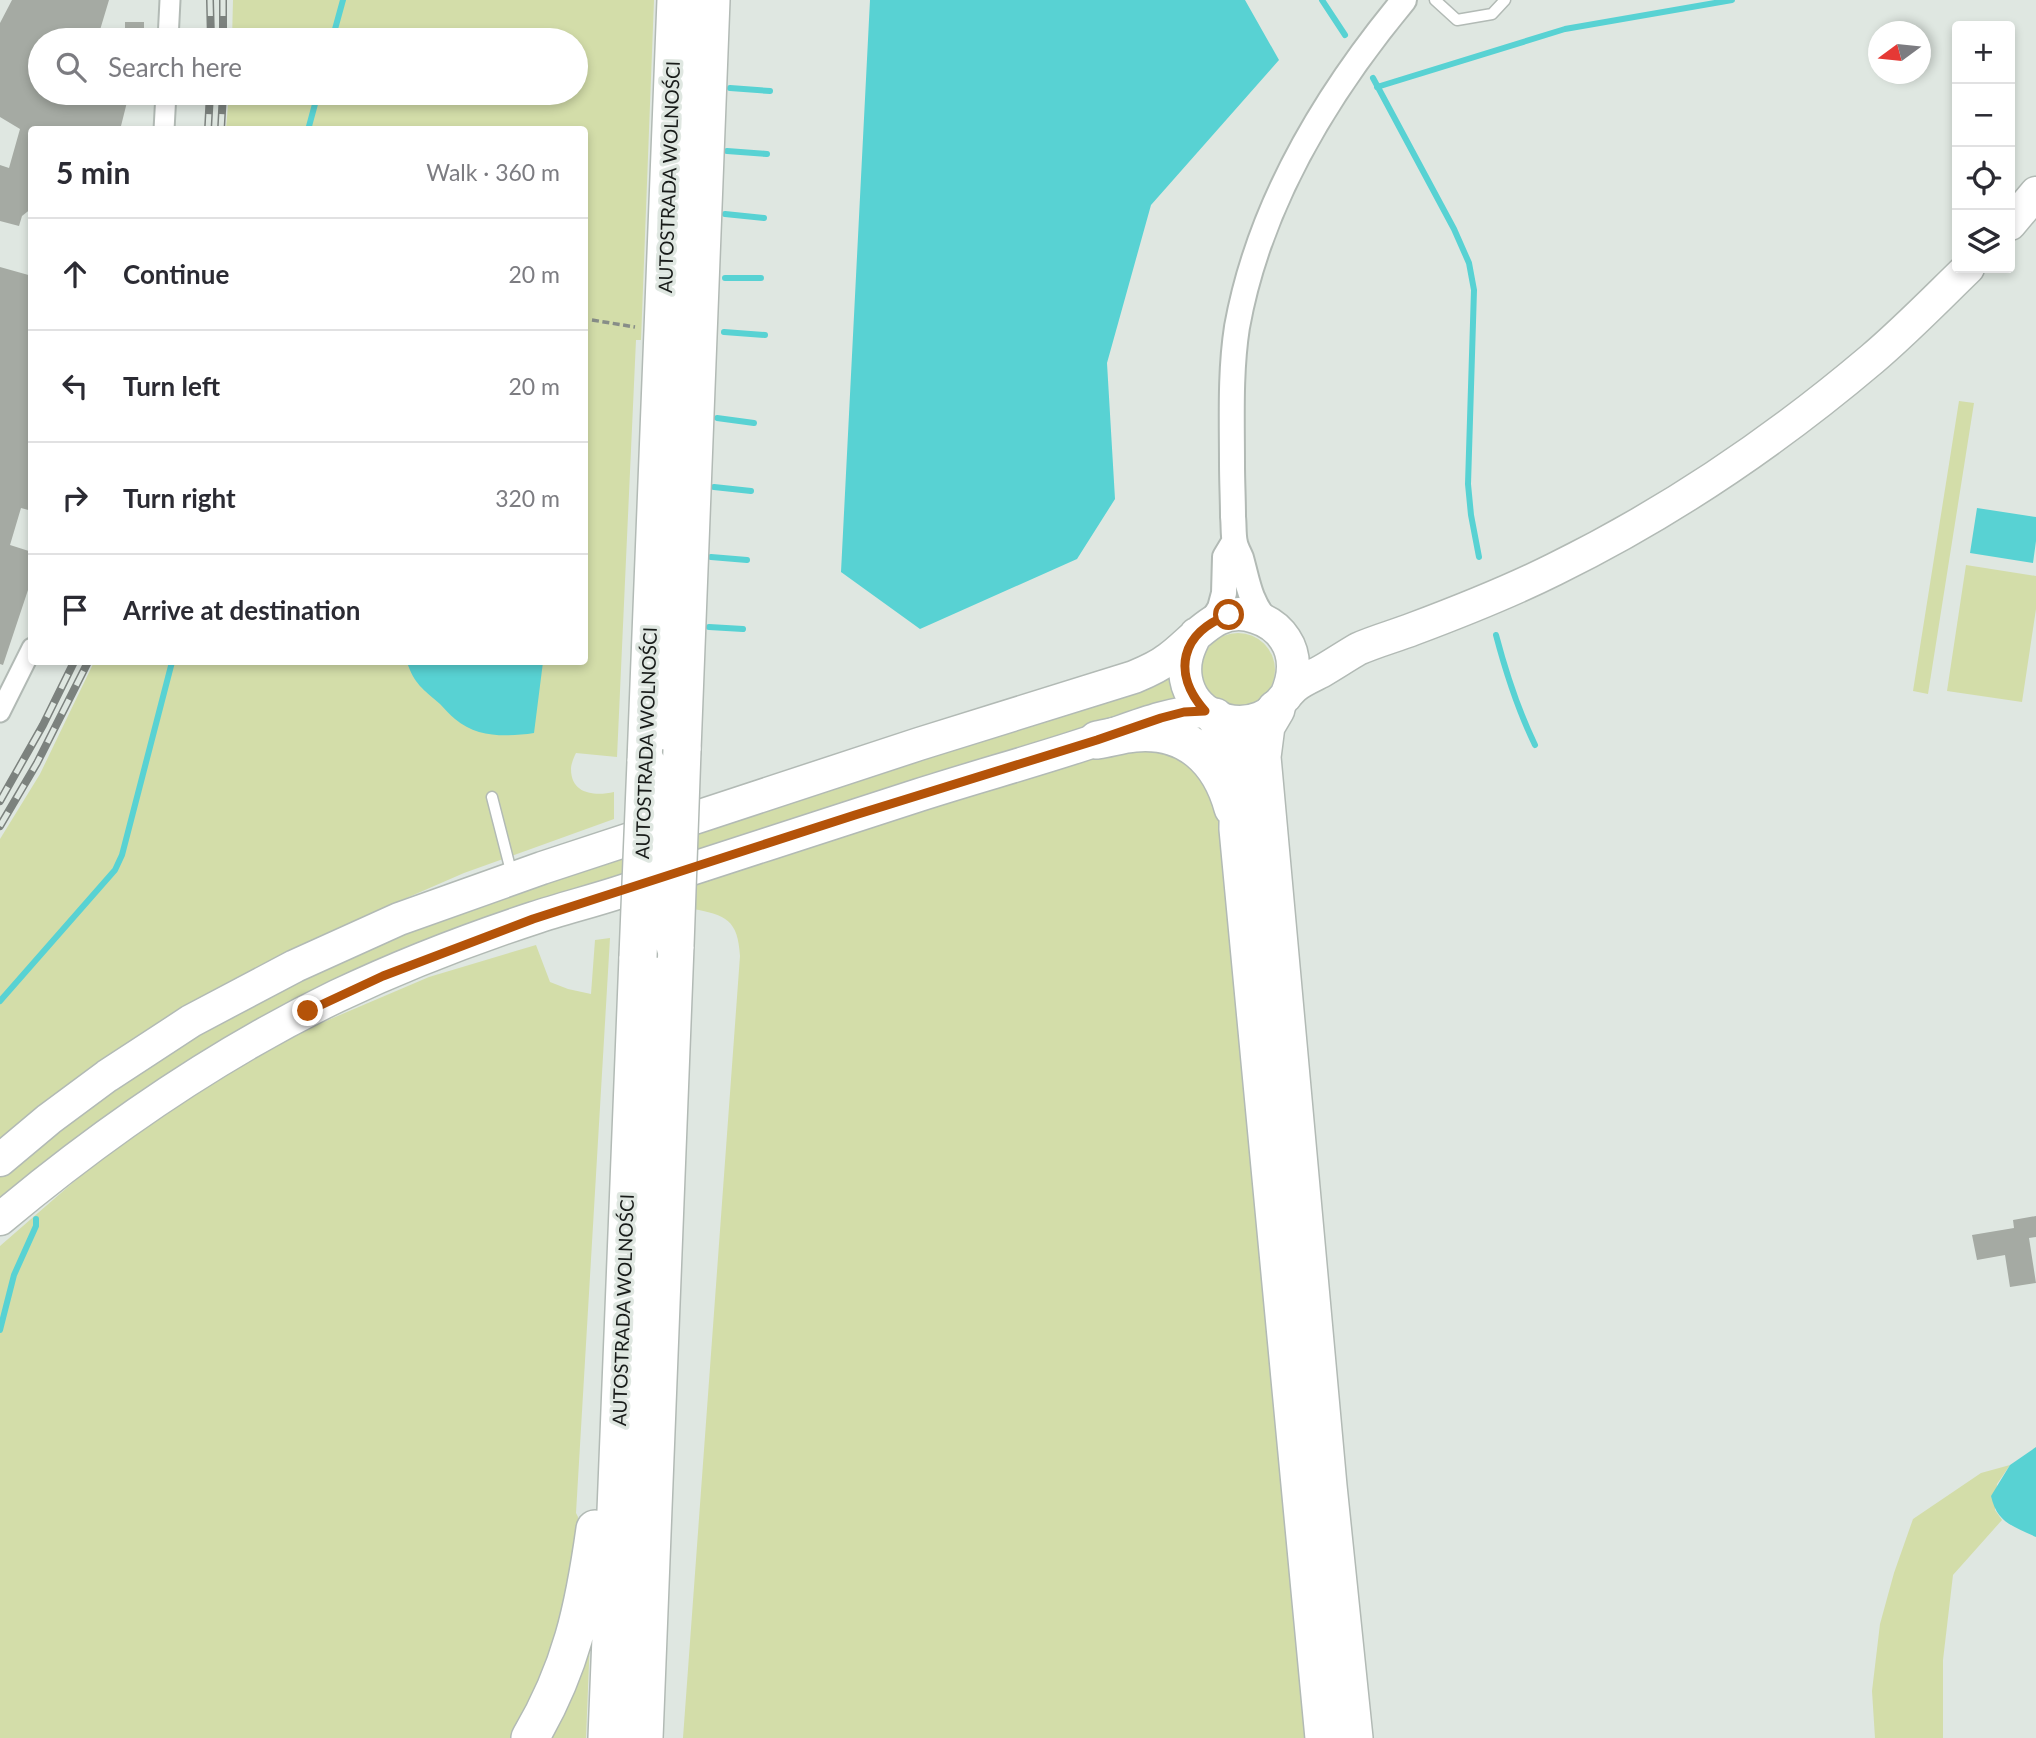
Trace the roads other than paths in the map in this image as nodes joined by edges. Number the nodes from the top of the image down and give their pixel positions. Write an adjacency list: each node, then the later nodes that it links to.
1 (170, 0): 7 (street)
2 (676, 0): 27 (highway, AUTOSTRADA WOLNOŚCI, bridge)
3 (711, 0): 28 (highway, AUTOSTRADA WOLNOŚCI, bridge)
4 (1404, 0): 13 (street)
5 (1435, 0): 6 (lane)
6 (1505, 0)
7 (169, 28)
8 (165, 105): 9 (street)
9 (164, 126)
10 (2036, 193): 11 (main road)
11 (2015, 218)
12 (1963, 273): 16 (main road)
13 (1234, 542): 14 (street); 15 (street)
14 (1204, 627): 15 (main road); 20 (main road); 24 (main road)
15 (1276, 631): 16 (main road); 18 (main road)
16 (1359, 649): 18 (main road)
17 (28, 656): 19 (street)
18 (1281, 702): 20 (main road); 34 (highway)
19 (0, 712)
20 (1210, 714): 21 (main road); 23 (highway)
21 (1097, 740): 23 (highway); 26 (main road)
22 (492, 797): 24 (lane)
23 (1238, 829): 33 (highway)
24 (513, 879): 25 (main road)
25 (0, 1160)
26 (0, 1219)
27 (622, 1325): 29 (highway); 30 (highway, AUTOSTRADA WOLNOŚCI)
28 (649, 1621): 31 (highway, AUTOSTRADA WOLNOŚCI); 32 (highway)
29 (530, 1738)
30 (607, 1738)
31 (644, 1738)
32 (659, 1738)
33 (1324, 1738)
34 (1354, 1738)

